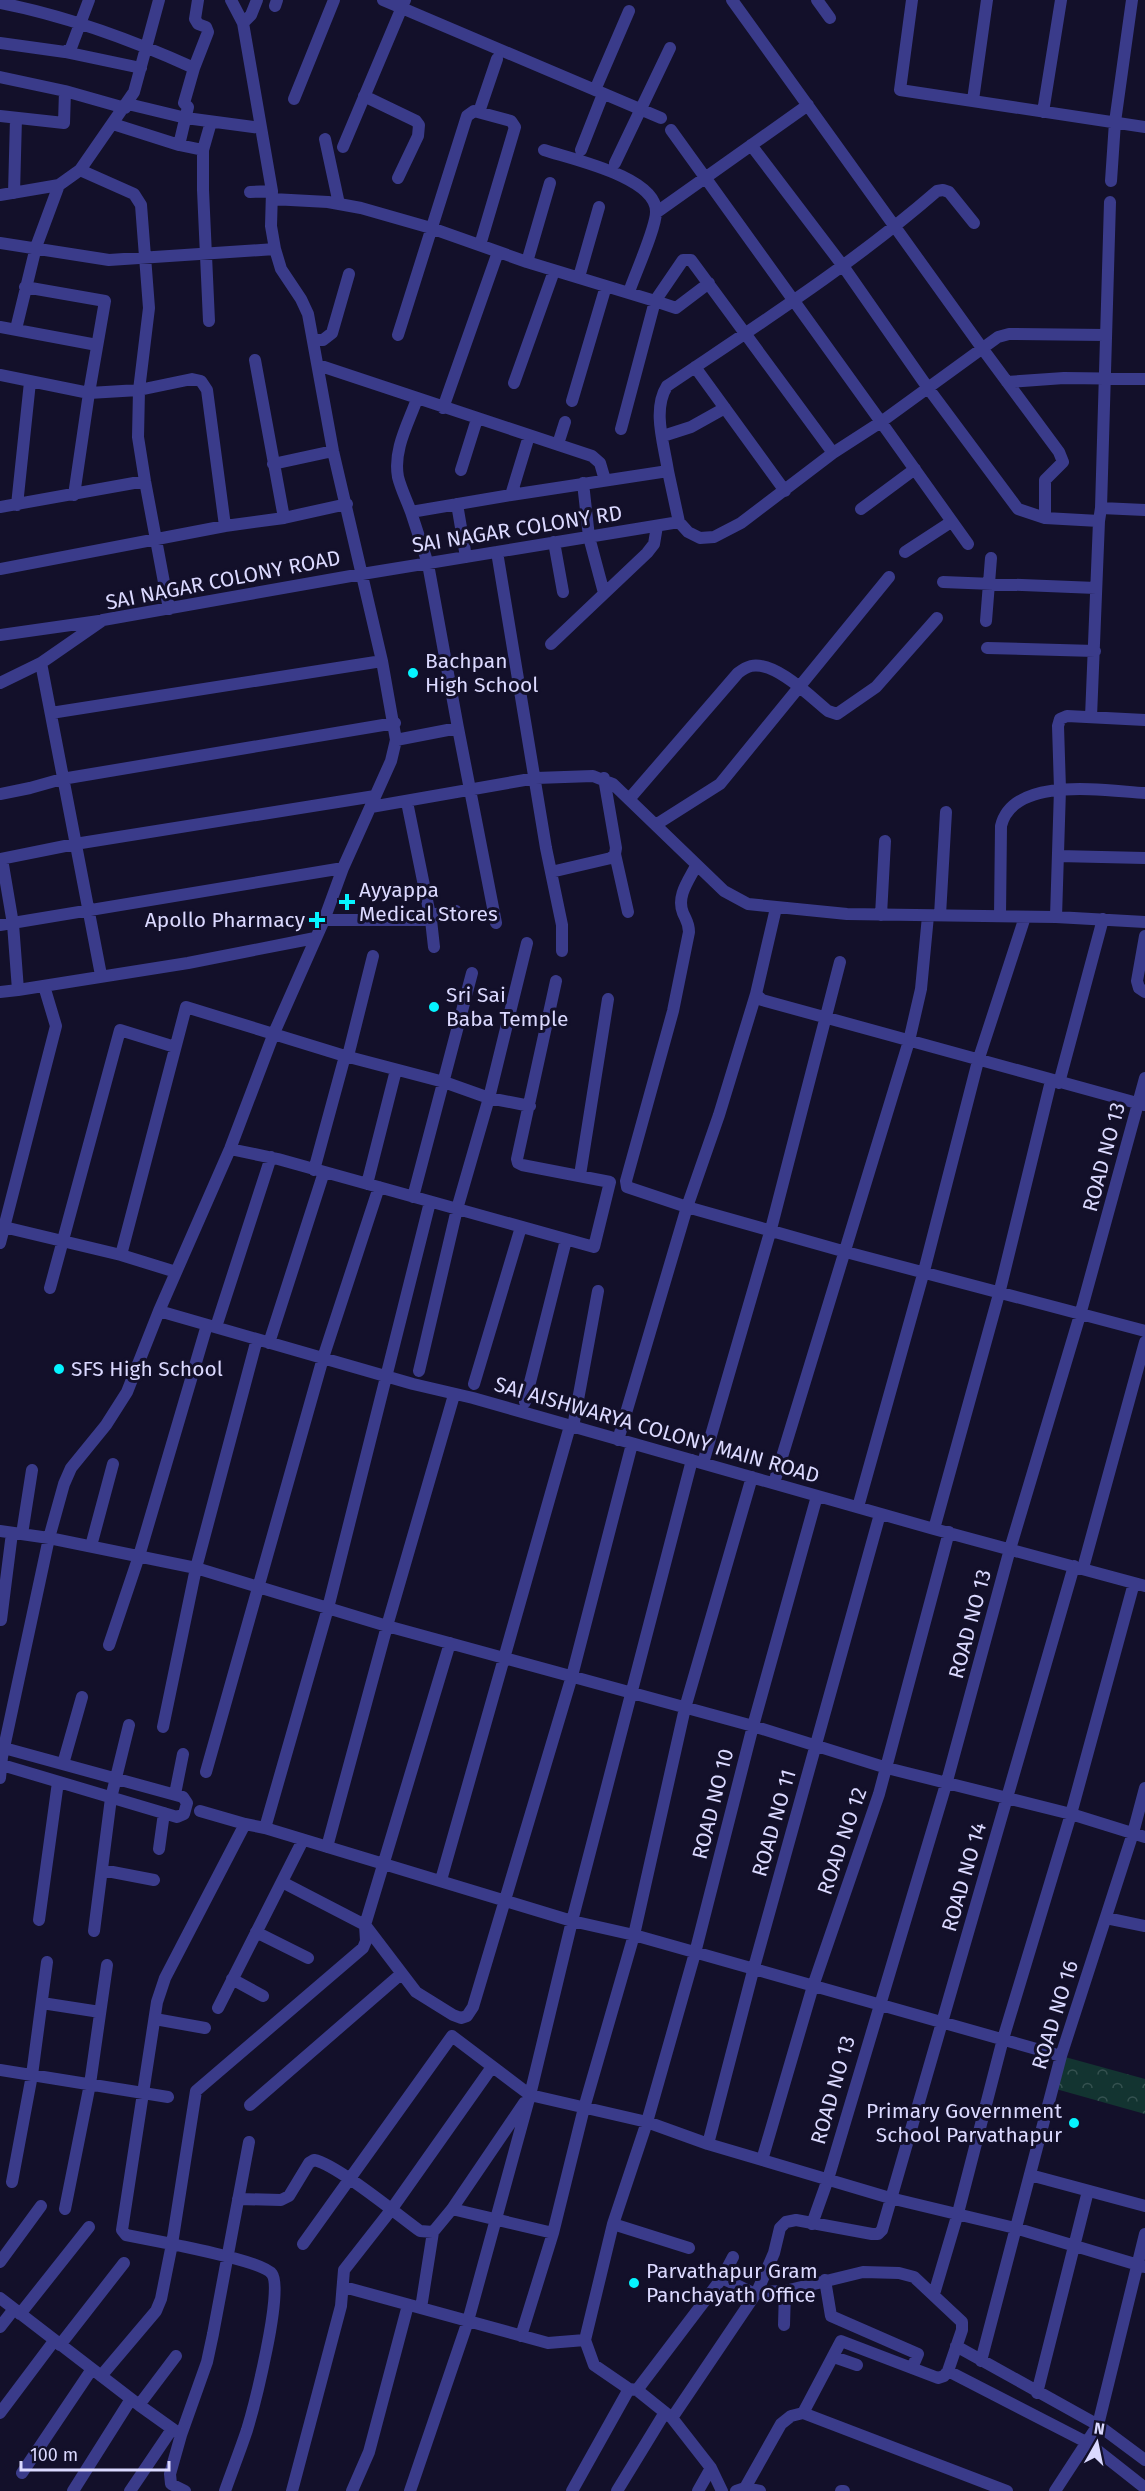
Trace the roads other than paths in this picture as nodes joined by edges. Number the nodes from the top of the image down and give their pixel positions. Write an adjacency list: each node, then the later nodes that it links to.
1 (89, 0): 20 (street)
2 (159, 0): 23 (street)
3 (198, 0): 27 (street)
4 (231, 0): 19 (street)
5 (257, 0): 19 (street)
6 (334, 0): 32 (street)
7 (383, 0): 15 (street)
8 (817, 0): 18 (street)
9 (912, 0): 33 (street)
10 (987, 0): 33 (street)
11 (1061, 0): 38 (street)
12 (1132, 0): 44 (street)
13 (735, 1): 34 (street)
14 (0, 3): 16 (street)
15 (403, 4): 30 (street); 31 (street)
16 (41, 5): 20 (street)
17 (628, 11): 30 (street)
18 (830, 18)
19 (243, 22): 47 (street)
20 (80, 23): 23 (street); 24 (street)
21 (0, 43): 24 (street)
22 (670, 48): 36 (street)
23 (145, 49): 26 (street); 27 (street)
24 (65, 52): 26 (street)
25 (497, 59): 37 (street)
26 (141, 68): 35 (street)
27 (194, 68): 41 (street)
28 (0, 77): 29 (street)
29 (66, 91): 35 (street); 40 (street)
30 (599, 92): 36 (street); 55 (street)
31 (364, 96): 52 (street); 59 (street)
32 (294, 99)
33 (973, 100): 38 (street)
34 (808, 105): 51 (street); 73 (street)
35 (126, 106): 41 (street); 45 (street)
36 (641, 109): 42 (street); 56 (street)
37 (479, 112): 72 (street); 75 (street)
38 (1043, 112): 44 (street)
39 (0, 116): 40 (street)
40 (16, 118): 64 (street)
41 (186, 118): 43 (street); 50 (street)
42 (661, 118)
43 (211, 122): 47 (street); 53 (street)
44 (1115, 122): 46 (street); 60 (street)
45 (113, 123): 50 (street); 57 (street)
46 (1145, 127)
47 (261, 128): 66 (street)
48 (671, 130): 58 (street)
49 (325, 139): 68 (street)
50 (179, 145): 53 (street)
51 (751, 145): 58 (street); 82 (street)
52 (343, 147)
53 (203, 150): 78 (street)
54 (544, 150): 70 (street)
55 (581, 150)
56 (615, 163)
57 (80, 170): 62 (street); 80 (street)
58 (706, 177): 70 (street); 90 (street)
59 (398, 178)
60 (1111, 181)
61 (550, 183): 81 (street)
62 (58, 185): 64 (street); 76 (street)
63 (250, 192): 66 (street)
64 (14, 193): 65 (street)
65 (0, 195)
66 (272, 195): 68 (street); 77 (street)
67 (1110, 202): 97 (street)
68 (339, 204): 72 (street)
69 (599, 207): 85 (street)
70 (657, 212): 89 (street)
71 (974, 223): 73 (street)
72 (431, 228): 75 (street); 96 (street)
73 (895, 228): 82 (street); 100 (street)
74 (0, 243): 76 (street)
75 (480, 245): 79 (street)
76 (36, 247): 80 (street); 88 (street)
77 (275, 249): 78 (street); 98 (street)
78 (206, 252): 80 (street); 92 (street)
79 (498, 252): 81 (street); 115 (street)
80 (144, 256): 111 (street)
81 (527, 262): 83 (street)
82 (843, 266): 90 (street); 110 (street)
83 (554, 270): 85 (street); 109 (street)
84 (349, 274): 98 (street)
85 (579, 277): 87 (street)
86 (708, 283): 91 (street); 91 (street); 95 (street)
87 (606, 286): 89 (street); 114 (street)
88 (25, 287): 94 (street); 99 (street)
89 (629, 292): 91 (street)
90 (795, 299): 95 (street); 119 (street)
91 (655, 301): 120 (street)
92 (209, 321)
93 (0, 327): 94 (street)
94 (16, 329): 99 (street)
95 (746, 333): 103 (street); 125 (street)
96 (398, 335)
97 (1105, 335): 100 (street); 105 (street)
98 (313, 340): 102 (street)
99 (97, 345): 112 (street)
100 (982, 348): 108 (street); 110 (street)
101 (255, 360): 126 (street)
102 (318, 365): 113 (street); 124 (street)
103 (695, 367): 116 (street); 122 (street)
104 (0, 375): 107 (street)
105 (1105, 378): 106 (street); 108 (street); 143 (street)
106 (1145, 379)
107 (30, 381): 112 (street); 138 (street)
108 (1007, 382): 145 (street)
109 (514, 383)
110 (928, 388): 119 (street); 145 (street)
111 (138, 390): 112 (street); 131 (street); 148 (street)
112 (88, 393): 134 (street)
113 (417, 399): 115 (street); 142 (street)
114 (572, 401)
115 (443, 408): 117 (street)
116 (724, 408): 122 (street); 133 (street)
117 (477, 419): 121 (street); 128 (street)
118 (565, 422): 123 (street)
119 (881, 422): 125 (street); 127 (street)
120 (621, 429)
121 (529, 436): 123 (street); 135 (street)
122 (663, 436): 129 (street)
123 (558, 444): 130 (street)
124 (333, 451): 126 (street); 136 (street)
125 (833, 453): 133 (street)
126 (273, 464): 144 (street)
127 (915, 469): 140 (street); 147 (street)
128 (461, 470)
129 (669, 471): 130 (street); 146 (street)
130 (605, 480): 132 (street)
131 (145, 481): 134 (street); 151 (street)
132 (583, 483): 135 (street); 150 (street)
133 (784, 491): 146 (street)
134 (74, 495): 138 (street)
135 (511, 495): 137 (street)
136 (346, 504): 144 (street); 160 (street)
137 (457, 504): 142 (street); 156 (street)
138 (17, 505): 139 (street)
139 (0, 507)
140 (861, 509)
141 (1145, 510): 143 (street)
142 (411, 512): 158 (street)
143 (1100, 515): 145 (street); 164 (street)
144 (284, 518): 148 (street)
145 (1045, 518)
146 (679, 522): 149 (street, SAI NAGAR COLONY RD)
147 (951, 522): 153 (street); 155 (street)
148 (225, 526): 151 (street)
149 (657, 526): 150 (street, SAI NAGAR COLONY RD); 166 (street)
150 (589, 537): 152 (street, SAI NAGAR COLONY RD); 166 (street)
151 (156, 539): 159 (street); 167 (street)
152 (554, 542): 154 (street, SAI NAGAR COLONY RD); 165 (street)
153 (968, 544)
154 (497, 552): 156 (street, SAI NAGAR COLONY RD); 185 (street)
155 (905, 552)
156 (466, 557): 158 (street, SAI NAGAR COLONY RD)
157 (992, 558): 163 (street)
158 (428, 564): 160 (street, SAI NAGAR COLONY RD); 183 (street)
159 (0, 569)
160 (362, 574): 167 (street, SAI NAGAR COLONY ROAD); 175 (street)
161 (889, 578): 178 (street)
162 (943, 582): 163 (street)
163 (989, 583): 164 (street); 170 (street)
164 (1096, 588): 174 (street)
165 (563, 592)
166 (604, 593): 172 (street)
167 (170, 609): 169 (street, SAI NAGAR COLONY ROAD)
168 (937, 618): 178 (street)
169 (103, 620): 171 (street); 176 (street, SAI NAGAR COLONY ROAD)
170 (986, 621)
171 (0, 635)
172 (552, 644)
173 (987, 648): 174 (street)
174 (1095, 651): 180 (street)
175 (382, 661): 179 (street); 182 (street)
176 (42, 663): 177 (street, SAI NAGAR COLONY ROAD); 179 (street)
177 (0, 683)
178 (799, 688): 192 (street); 196 (street)
179 (51, 713): 187 (street)
180 (1091, 717): 181 (street); 188 (street)
181 (1145, 720)
182 (395, 723): 184 (street); 187 (street)
183 (458, 728): 184 (street); 189 (street)
184 (396, 741): 193 (street)
185 (536, 778): 186 (street); 189 (street); 205 (street)
186 (604, 778): 192 (street); 199 (street)
187 (62, 779): 191 (street); 198 (street)
188 (1060, 789): 190 (street); 200 (street); 212 (street)
189 (470, 790): 194 (street); 219 (street)
190 (1145, 793)
191 (0, 794)
192 (630, 798): 196 (street)
193 (373, 801): 194 (street); 198 (street); 204 (street)
194 (407, 802): 215 (street)
195 (946, 812): 211 (street)
196 (657, 824): 203 (street)
197 (885, 841): 210 (street)
198 (75, 844): 202 (street); 206 (street)
199 (615, 854): 205 (street); 209 (street)
200 (1058, 856): 201 (street); 214 (street)
201 (1145, 858)
202 (1, 859): 221 (street)
203 (696, 866): 207 (street); 258 (street)
204 (343, 868): 206 (street); 217 (street)
205 (551, 872): 226 (street)
206 (87, 909): 221 (street); 230 (street)
207 (776, 909): 210 (street); 236 (street)
208 (456, 911): 215 (street)
209 (628, 912)
210 (881, 915): 211 (street)
211 (934, 916): 212 (street); 240 (street)
212 (1000, 916): 213 (street)
213 (1025, 917): 214 (street); 243 (street)
214 (1056, 917): 216 (street)
215 (430, 918): 217 (street); 225 (street)
216 (1104, 919): 218 (street); 247 (street)
217 (324, 920): 223 (street)
218 (1145, 922)
219 (496, 923)
220 (0, 924): 221 (street)
221 (13, 924): 233 (street)
222 (1145, 936): 235 (street)
223 (315, 938): 230 (street); 239 (street)
224 (527, 943): 248 (street)
225 (434, 947)
226 (562, 951)
227 (373, 956): 242 (street)
228 (840, 962): 238 (street)
229 (472, 973): 246 (street)
230 (101, 975): 232 (street)
231 (556, 981): 250 (street)
232 (44, 986): 233 (street); 260 (street)
233 (18, 990): 234 (street)
234 (0, 992)
235 (1145, 992)
236 (756, 994): 238 (street); 258 (street)
237 (608, 999): 254 (street)
238 (826, 1017): 240 (street); 262 (street)
239 (274, 1033): 241 (street); 242 (street); 251 (street)
240 (909, 1041): 243 (street); 266 (street)
241 (175, 1047): 264 (street); 267 (street)
242 (346, 1056): 244 (street); 253 (street)
243 (978, 1061): 247 (street); 268 (street)
244 (396, 1070): 246 (street); 255 (street)
245 (1145, 1078): 249 (street, ROAD NO 13)
246 (444, 1082): 248 (street); 256 (street)
247 (1055, 1082): 249 (street); 272 (street)
248 (489, 1098): 250 (street); 259 (street)
249 (1142, 1104): 274 (street, ROAD NO 13)
250 (530, 1106): 254 (street)
251 (230, 1149): 252 (street); 269 (street)
252 (272, 1158): 253 (street); 275 (street)
253 (319, 1171): 255 (street); 279 (street)
254 (580, 1175): 263 (street)
255 (373, 1185): 256 (street); 280 (street)
256 (413, 1197): 257 (street)
257 (430, 1202): 259 (street); 282 (street)
258 (687, 1207): 262 (street); 287 (street)
259 (457, 1209): 261 (street); 281 (street)
260 (2, 1226): 264 (street); 265 (street)
261 (521, 1227): 263 (street); 283 (street)
262 (771, 1229): 266 (street); 289 (street)
263 (566, 1240): 285 (street)
264 (62, 1241): 267 (street); 270 (street)
265 (0, 1243)
266 (846, 1252): 268 (street); 293 (street)
267 (120, 1256): 269 (street)
268 (924, 1271): 272 (street); 295 (street)
269 (176, 1272): 273 (street)
270 (50, 1288)
271 (598, 1291): 286 (street)
272 (999, 1294): 274 (street); 297 (street)
273 (159, 1311): 275 (street, SAI AISHWARYA COLONY MAIN ROAD); 300 (street)
274 (1080, 1315): 276 (street); 302 (street, ROAD NO 13)
275 (212, 1326): 277 (street, SAI AISHWARYA COLONY MAIN ROAD); 303 (street)
276 (1145, 1331)
277 (257, 1339): 279 (street, SAI AISHWARYA COLONY MAIN ROAD); 305 (street)
278 (1145, 1342): 304 (street, ROAD NO 14)
279 (269, 1343): 280 (street, SAI AISHWARYA COLONY MAIN ROAD)
280 (323, 1358): 282 (street, SAI AISHWARYA COLONY MAIN ROAD); 307 (street)
281 (419, 1371)
282 (386, 1376): 284 (street, SAI AISHWARYA COLONY MAIN ROAD); 308 (street)
283 (474, 1384)
284 (454, 1395): 286 (street, SAI AISHWARYA COLONY MAIN ROAD); 310 (street)
285 (525, 1402)
286 (572, 1427): 287 (street, SAI AISHWARYA COLONY MAIN ROAD); 313 (street)
287 (618, 1440): 288 (street, SAI AISHWARYA COLONY MAIN ROAD)
288 (632, 1444): 289 (street, SAI AISHWARYA COLONY MAIN ROAD); 314 (street)
289 (698, 1462): 292 (street, SAI AISHWARYA COLONY MAIN ROAD); 315 (street)
290 (113, 1464): 301 (street)
291 (32, 1470): 299 (street)
292 (752, 1477): 293 (street, SAI AISHWARYA COLONY MAIN ROAD); 317 (street)
293 (774, 1483): 294 (street, SAI AISHWARYA COLONY MAIN ROAD)
294 (817, 1496): 295 (street, SAI AISHWARYA COLONY MAIN ROAD); 319 (street, ROAD NO 10)
295 (858, 1507): 296 (street, SAI AISHWARYA COLONY MAIN ROAD)
296 (880, 1514): 297 (street, SAI AISHWARYA COLONY MAIN ROAD); 321 (street, ROAD NO 11)
297 (934, 1529): 298 (street, SAI AISHWARYA COLONY MAIN ROAD)
298 (949, 1532): 302 (street, SAI AISHWARYA COLONY MAIN ROAD); 326 (street, ROAD NO 12)
299 (11, 1533): 300 (street); 309 (street)
300 (49, 1538): 301 (street); 324 (street)
301 (91, 1546): 303 (street)
302 (1010, 1549): 304 (street, SAI AISHWARYA COLONY MAIN ROAD); 331 (street, ROAD NO 13)
303 (139, 1556): 305 (street); 312 (street)
304 (1078, 1567): 306 (street, SAI AISHWARYA COLONY MAIN ROAD); 335 (street, ROAD NO 14)
305 (196, 1568): 307 (street); 320 (street)
306 (1140, 1584): 339 (street)
307 (260, 1587): 308 (street); 328 (street)
308 (328, 1608): 310 (street); 341 (street)
309 (1, 1620)
310 (387, 1626): 311 (street); 344 (street)
311 (450, 1643): 313 (street); 346 (street)
312 (109, 1645)
313 (506, 1658): 314 (street); 349 (street)
314 (572, 1676): 315 (street); 351 (street)
315 (634, 1692): 317 (street); 354 (street)
316 (82, 1697): 325 (street)
317 (685, 1708): 319 (street); 359 (street)
318 (129, 1725): 330 (street)
319 (753, 1726): 321 (street); 360 (street, ROAD NO 10)
320 (163, 1727)
321 (816, 1745): 326 (street); 364 (street, ROAD NO 11)
322 (24, 1754): 324 (street); 325 (street); 327 (street)
323 (183, 1754): 334 (street)
324 (2, 1756): 327 (street); 329 (street)
325 (63, 1764): 330 (street)
326 (887, 1768): 331 (street); 367 (street, ROAD NO 12)
327 (21, 1771): 332 (street)
328 (206, 1772)
329 (0, 1778)
330 (117, 1778): 334 (street); 336 (street)
331 (947, 1781): 335 (street); 370 (street, ROAD NO 13)
332 (58, 1782): 336 (street); 353 (street)
333 (1145, 1788): 342 (street, ROAD NO 16)
334 (175, 1794): 338 (street)
335 (1008, 1797): 339 (street); 374 (street, ROAD NO 14)
336 (111, 1798): 338 (street); 347 (street)
337 (200, 1811): 340 (street)
338 (164, 1813): 345 (street)
339 (1071, 1814): 342 (street); 376 (street)
340 (245, 1824): 341 (street); 373 (street)
341 (265, 1828): 343 (street)
342 (1139, 1835): 352 (street, ROAD NO 16)
343 (303, 1840): 344 (street); 350 (street)
344 (327, 1847): 346 (street)
345 (159, 1850)
346 (384, 1864): 349 (street); 355 (street)
347 (102, 1870): 348 (street); 357 (street)
348 (154, 1880)
349 (441, 1880): 351 (street)
350 (282, 1882): 355 (street); 358 (street)
351 (503, 1900): 354 (street); 365 (street)
352 (1106, 1918): 356 (street); 377 (street, ROAD NO 16)
353 (39, 1920)
354 (572, 1921): 359 (street); 383 (street)
355 (365, 1925): 365 (street); 412 (street)
356 (1145, 1926)
357 (94, 1931)
358 (256, 1932): 361 (street); 366 (street)
359 (634, 1935): 360 (street); 386 (street)
360 (695, 1953): 364 (street); 387 (street, ROAD NO 10)
361 (308, 1958)
362 (47, 1962): 369 (street)
363 (107, 1965): 372 (street)
364 (753, 1971): 367 (street); 389 (street, ROAD NO 11)
365 (400, 1974): 385 (street)
366 (232, 1979): 368 (street); 371 (street)
367 (813, 1986): 370 (street); 390 (street, ROAD NO 12)
368 (263, 1996)
369 (42, 2003): 372 (street); 380 (street)
370 (879, 2004): 374 (street); 393 (street, ROAD NO 13)
371 (218, 2008)
372 (100, 2012): 381 (street)
373 (155, 2019): 375 (street); 382 (street)
374 (942, 2022): 376 (street); 396 (street, ROAD NO 14)
375 (205, 2028)
376 (1003, 2039): 377 (street); 403 (street)
377 (1062, 2056): 391 (street, ROAD NO 16)
378 (492, 2067): 383 (street); 392 (street); 402 (street)
379 (0, 2070): 380 (street)
380 (32, 2075): 381 (street); 394 (street)
381 (90, 2084): 382 (street); 400 (street)
382 (144, 2092): 384 (street); 412 (street)
383 (530, 2095): 386 (street); 401 (street); 404 (street)
384 (168, 2097)
385 (250, 2105)
386 (584, 2108): 387 (street); 410 (street)
387 (647, 2122): 389 (street); 405 (street, ROAD NO 10)
388 (249, 2142): 397 (street)
389 (708, 2144): 390 (street)
390 (762, 2160): 393 (street)
391 (1030, 2175): 395 (street); 408 (street, ROAD NO 16)
392 (348, 2179): 397 (street); 402 (street); 413 (street)
393 (828, 2179): 396 (street); 406 (street, ROAD NO 13)
394 (12, 2182)
395 (1088, 2191): 399 (street); 415 (street)
396 (890, 2198): 403 (street); 406 (street, ROAD NO 14)
397 (238, 2199): 416 (street)
398 (41, 2206): 418 (street)
399 (1145, 2206)
400 (65, 2209)
401 (452, 2209): 404 (street); 409 (street)
402 (391, 2210): 409 (street); 423 (street)
403 (958, 2213): 408 (street); 426 (street)
404 (496, 2219): 410 (street); 430 (street)
405 (613, 2224): 414 (street); 434 (street, ROAD NO 10)
406 (812, 2224): 425 (street)
407 (89, 2227): 429 (street)
408 (1015, 2228): 415 (street); 439 (street, ROAD NO 16)
409 (433, 2232): 428 (street)
410 (553, 2233): 433 (street)
411 (1145, 2234): 420 (street)
412 (172, 2244): 416 (street); 443 (street)
413 (303, 2244)
414 (690, 2248)
415 (1075, 2248): 420 (street); 445 (street)
416 (228, 2257): 451 (street); 461 (street)
417 (733, 2257): 421 (street)
418 (0, 2262)
419 (124, 2263): 435 (street)
420 (1141, 2266): 450 (street)
421 (722, 2278): 425 (street); 444 (street)
422 (825, 2280): 424 (street); 426 (street); 441 (street)
423 (344, 2287): 428 (street); 462 (street)
424 (785, 2291): 425 (street); 431 (street)
425 (756, 2293): 449 (street)
426 (934, 2294): 436 (street)
427 (0, 2298): 429 (street)
428 (415, 2306): 430 (street); 463 (street)
429 (17, 2312): 432 (street); 435 (street)
430 (468, 2321): 433 (street); 464 (street)
431 (783, 2325)
432 (0, 2327)
433 (521, 2336): 434 (street)
434 (585, 2340): 444 (street)
435 (57, 2343): 443 (street); 447 (street)
436 (956, 2346): 439 (street); 442 (street)
437 (176, 2356): 446 (street)
438 (834, 2357): 440 (street); 441 (street); 448 (street)
439 (981, 2361): 445 (street)
440 (857, 2365)
441 (912, 2368): 442 (street)
442 (948, 2371): 452 (street)
443 (96, 2373): 446 (street); 455 (street)
444 (633, 2390): 449 (street); 465 (street)
445 (1037, 2393): 450 (street)
446 (135, 2402): 451 (street); 458 (street)
447 (0, 2413)
448 (803, 2414): 457 (street); 470 (street)
449 (668, 2416): 454 (street); 466 (street)
450 (1098, 2425): 452 (street); 453 (street)
451 (177, 2432): 459 (street); 460 (street)
452 (1088, 2443): 456 (street); 471 (street)
453 (1145, 2460)
454 (711, 2469): 467 (street); 468 (street)
455 (22, 2473)
456 (1145, 2488)
457 (740, 2489): 469 (street)
458 (73, 2491)
459 (130, 2491)
460 (185, 2491)
461 (225, 2491)
462 (292, 2491)
463 (352, 2491)
464 (410, 2491)
465 (574, 2491)
466 (617, 2491)
467 (698, 2491)
468 (722, 2491)
469 (760, 2491)
470 (1007, 2491)
471 (1055, 2491)

